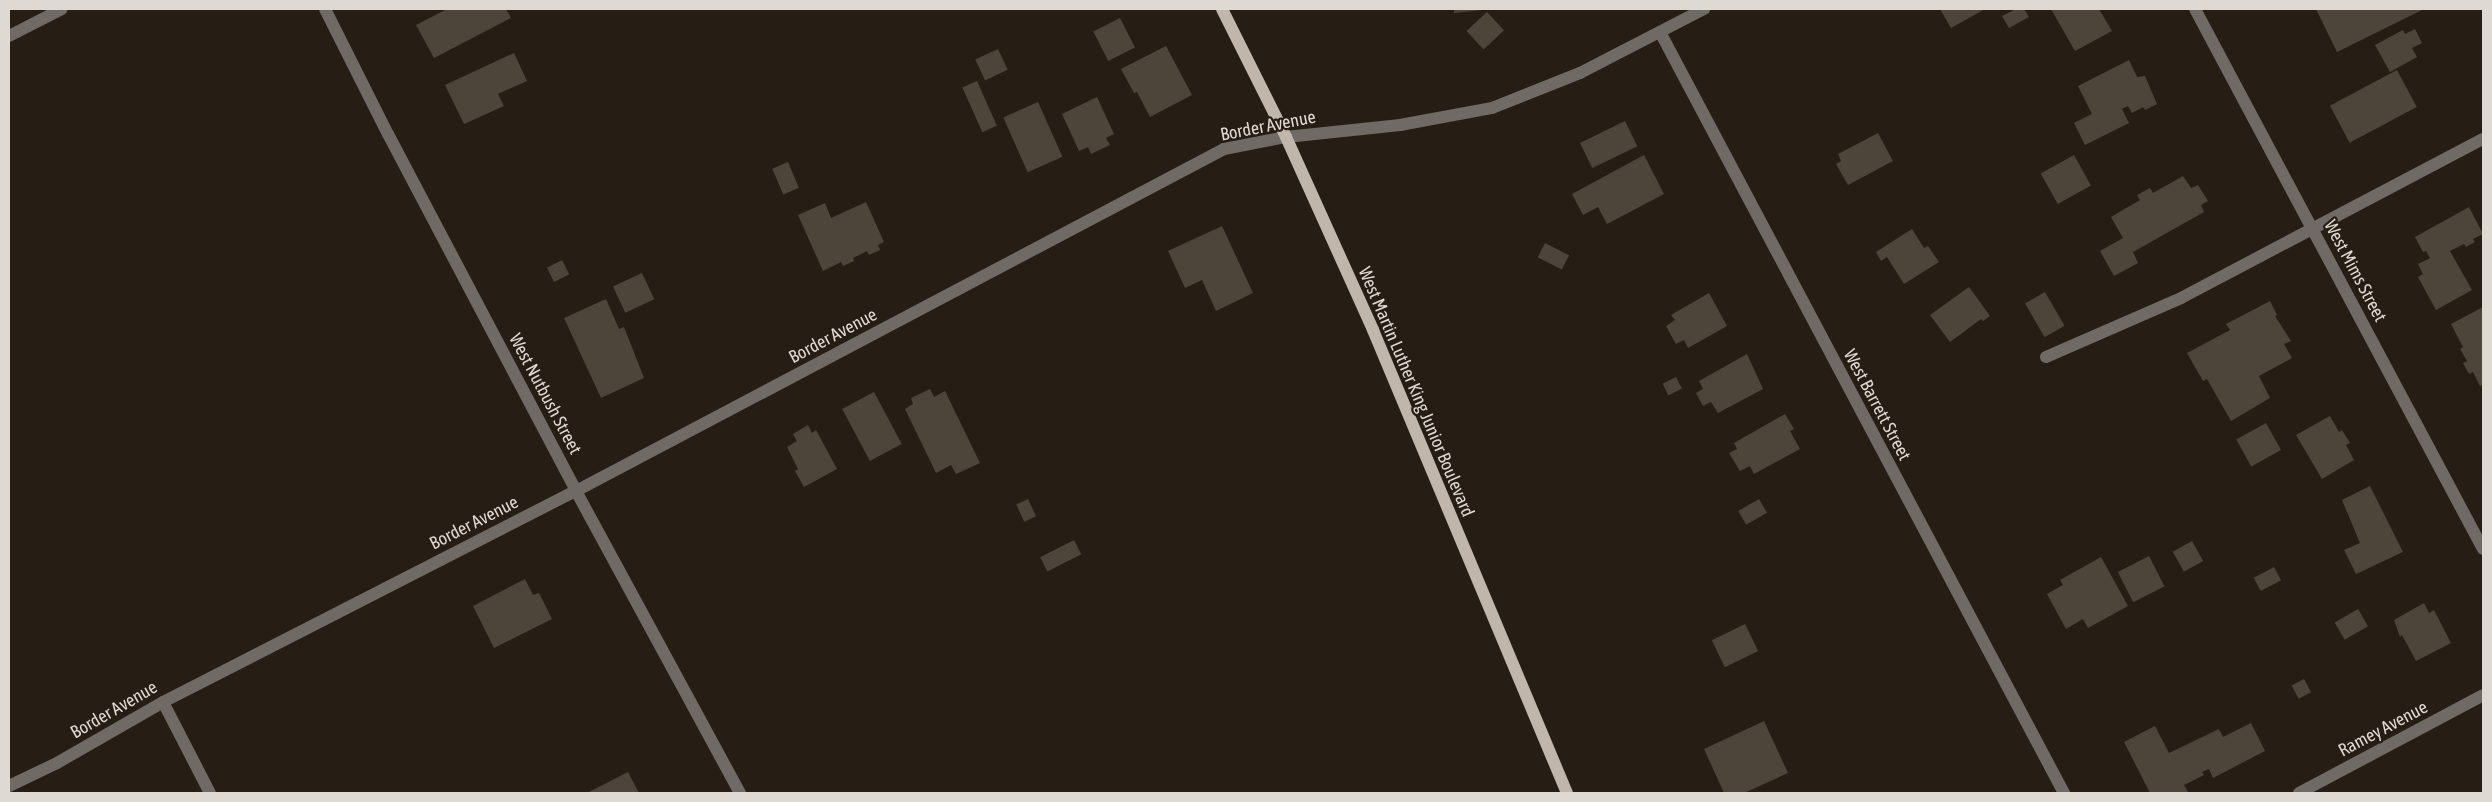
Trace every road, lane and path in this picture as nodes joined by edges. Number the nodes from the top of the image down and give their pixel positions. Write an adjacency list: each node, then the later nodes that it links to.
1 (62, 9): 7 (street)
2 (325, 9): 12 (street, West Nutbush Street)
3 (1222, 9): 8 (main road, West Martin Luther King Junior Boulevard)
4 (1704, 9): 6 (street, Border Avenue)
5 (2195, 9): 10 (street, West Mims Street)
6 (1660, 32): 8 (street, Border Avenue); 20 (street, West Barrett Street)
7 (9, 36)
8 (1286, 137): 12 (street, Border Avenue); 19 (main road, West Martin Luther King Junior Boulevard)
9 (2483, 139): 10 (street)
10 (2313, 230): 11 (street); 13 (street, West Mims Street)
11 (2046, 357)
12 (576, 491): 15 (street, Border Avenue); 18 (street, West Nutbush Street)
13 (2483, 549)
14 (2483, 695): 21 (street, Ramey Avenue)
15 (163, 702): 16 (street, Border Avenue); 17 (street)
16 (9, 786)
17 (210, 793)
18 (740, 793)
19 (1567, 793)
20 (2064, 793)
21 (2299, 793)

